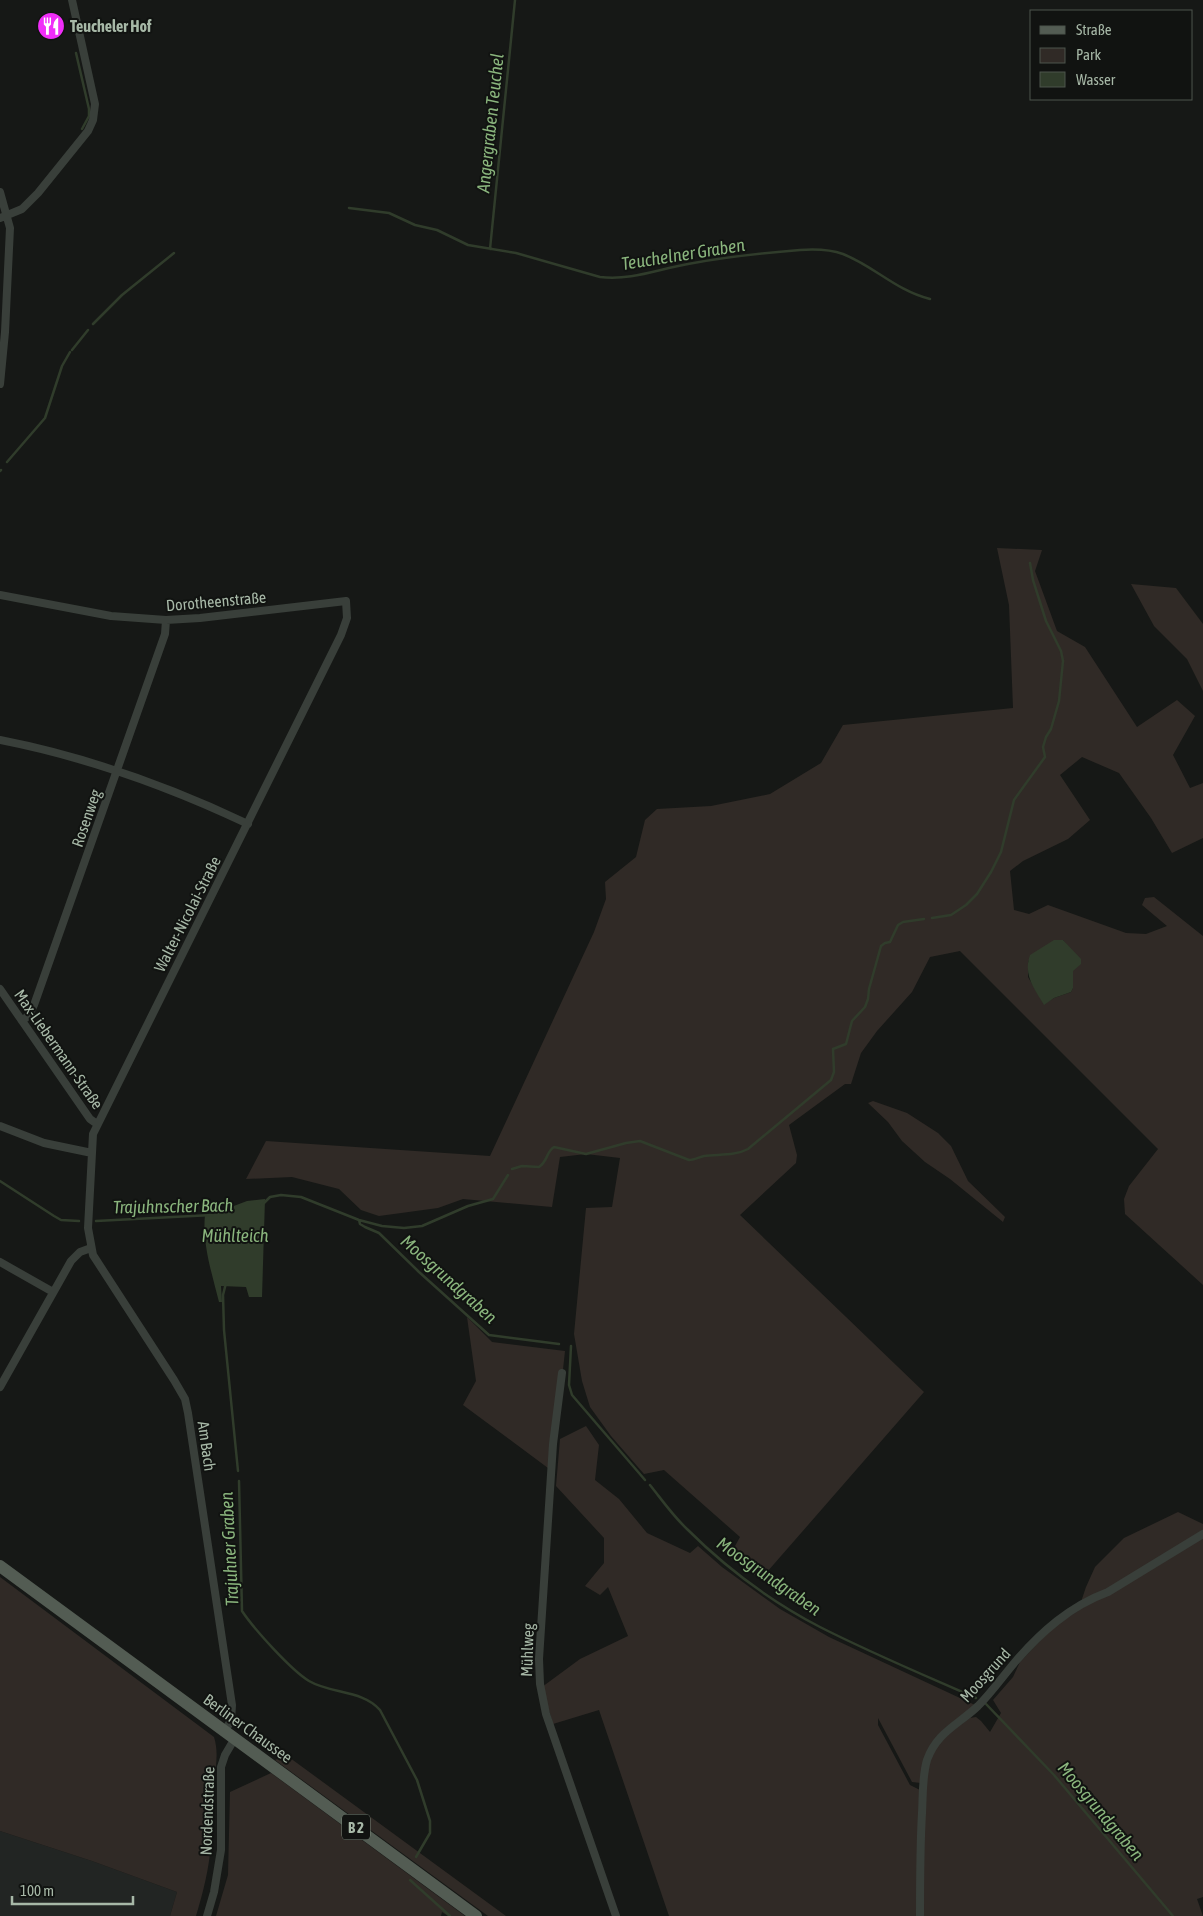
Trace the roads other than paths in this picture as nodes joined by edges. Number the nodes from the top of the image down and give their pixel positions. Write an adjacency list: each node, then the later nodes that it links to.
1 (72, 0): 3 (street)
2 (0, 192): 3 (street)
3 (3, 217): 4 (street)
4 (0, 384)
5 (0, 595): 7 (street, Dorotheenstraße)
6 (346, 601): 7 (street, Dorotheenstraße); 10 (street, Walter-Nicolai-Straße)
7 (166, 620): 9 (street, Rosenweg)
8 (0, 740): 9 (street)
9 (117, 771): 10 (street); 12 (street, Rosenweg)
10 (248, 824): 13 (street, Walter-Nicolai-Straße)
11 (0, 989): 12 (street, Max-Liebermann-Straße)
12 (22, 1021): 13 (street, Max-Liebermann-Straße)
13 (97, 1124): 15 (street, Walter-Nicolai-Straße)
14 (0, 1126): 15 (street)
15 (92, 1153): 16 (street, Walter-Nicolai-Straße)
16 (91, 1248): 18 (street); 23 (street, Am Bach)
17 (0, 1262): 18 (street)
18 (53, 1292): 20 (street)
19 (562, 1373): 26 (street, Mühlweg)
20 (0, 1387)
21 (1203, 1534): 27 (street, Moosgrund)
22 (0, 1566): 23 (main road, Berliner Chaussee / B 2)
23 (230, 1735): 24 (street, Nordendstraße); 25 (main road, Berliner Chaussee / B 2)
24 (207, 1916)
25 (476, 1916)
26 (616, 1916)
27 (920, 1916)

